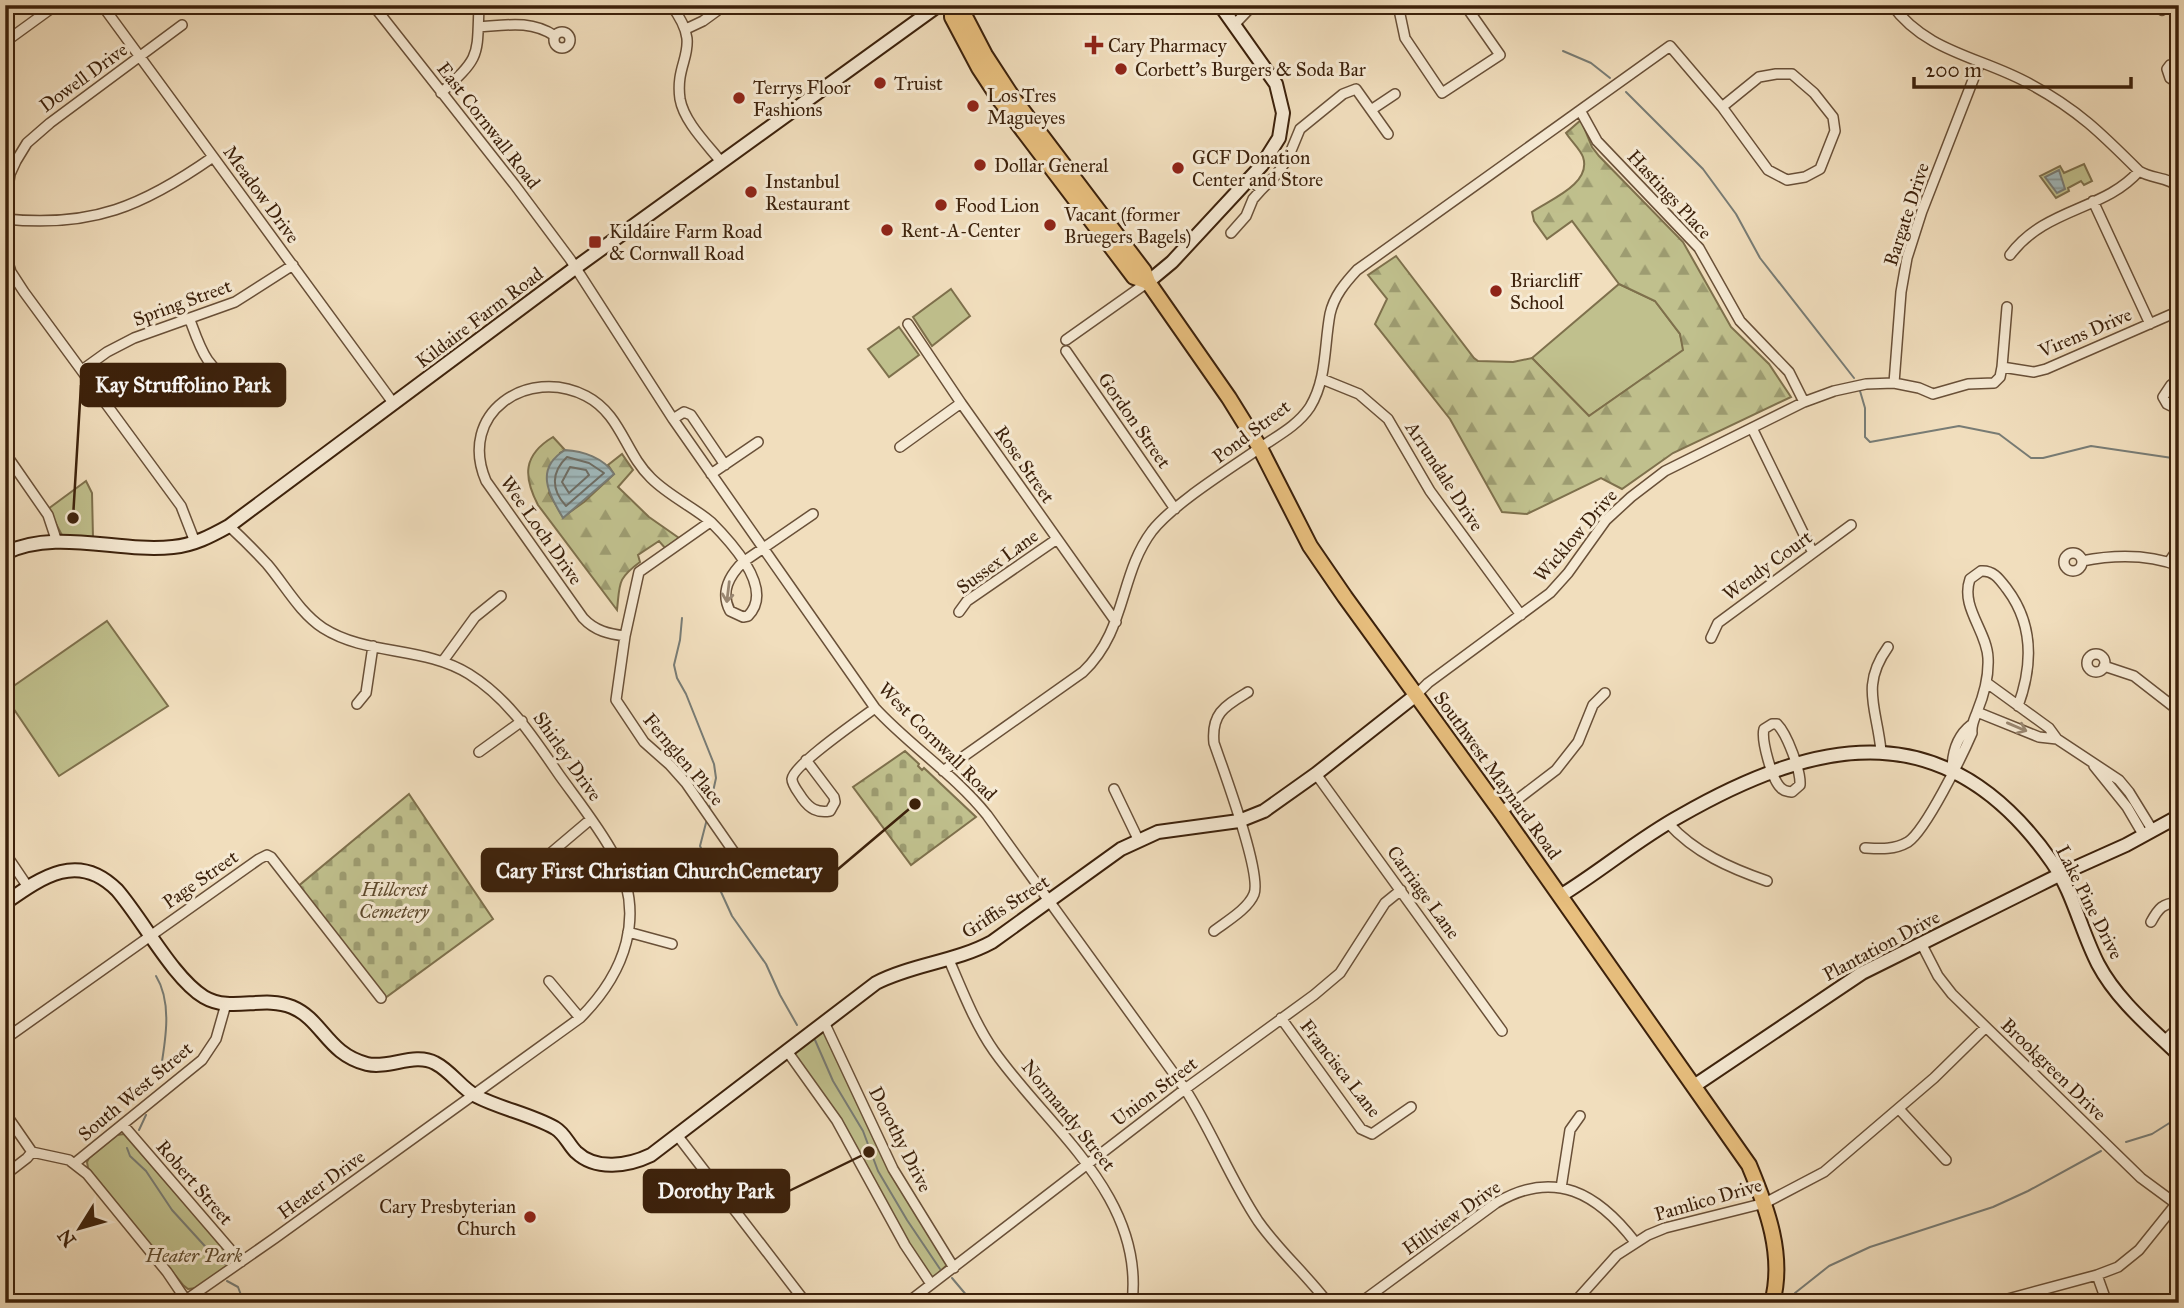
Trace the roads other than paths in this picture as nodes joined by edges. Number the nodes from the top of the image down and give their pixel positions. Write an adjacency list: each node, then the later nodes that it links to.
1 (56, 5): 22 (street)
2 (102, 5): 23 (street, Meadow Drive)
3 (373, 5): 27 (street, East Cornwall Road)
4 (479, 5): 19 (street)
5 (671, 5): 20 (street)
6 (725, 5): 20 (street)
7 (940, 5): 35 (street, Kildaire Farm Road)
8 (952, 5): 32 (main road, Southwest Maynard Road)
9 (959, 5): 36 (main road, Southwest Maynard Road)
10 (1220, 5): 18 (street)
11 (1254, 5): 18 (street)
12 (1398, 5): 13 (street)
13 (1465, 5)
14 (1892, 5): 24 (street)
15 (2155, 5): 16 (street)
16 (2169, 5)
17 (183, 25): 23 (street, Dowell Drive)
18 (1234, 25): 38 (street)
19 (479, 27): 21 (street); 27 (street)
20 (686, 29): 35 (street)
21 (555, 36)
22 (5, 42)
23 (140, 57): 34 (street, Meadow Drive); 42 (street, Dowell Drive)
24 (1980, 62): 37 (street); 62 (street, Bargate Drive)
25 (2179, 64): 26 (street)
26 (2179, 84)
27 (441, 93): 48 (street, East Cornwall Road)
28 (1395, 94): 30 (street)
29 (1722, 107): 29 (street); 31 (street, Pond Street)
30 (1371, 110): 33 (street); 40 (street)
31 (1581, 112): 59 (street, Pond Street); 63 (street, Hastings Place)
32 (1016, 122): 36 (main road); 49 (main road, Southwest Maynard Road)
33 (1388, 134)
34 (213, 157): 43 (street); 47 (street, Meadow Drive)
35 (722, 163): 48 (street, Kildaire Farm Road)
36 (1065, 167): 49 (main road, Southwest Maynard Road)
37 (2139, 172): 39 (street); 41 (street)
38 (1250, 178): 40 (street); 49 (street)
39 (2179, 187)
40 (1261, 190): 44 (street)
41 (2093, 201): 46 (street); 54 (street)
42 (5, 206)
43 (5, 219)
44 (1231, 233)
45 (5, 253): 58 (street)
46 (2010, 255)
47 (293, 265): 52 (street, Spring Street); 66 (street, Meadow Drive)
48 (575, 268): 66 (street, Kildaire Farm Road); 67 (street, West Cornwall Road)
49 (1149, 282): 55 (street); 71 (main road, Southwest Maynard Road)
50 (2007, 307): 57 (street)
51 (2179, 311): 54 (street, Virens Drive)
52 (190, 320): 58 (street, Spring Street); 61 (street)
53 (908, 324): 64 (street, Rose Street)
54 (2150, 324): 57 (street, Virens Drive)
55 (1066, 340)
56 (1066, 351): 75 (street, Gordon Street)
57 (2002, 368): 62 (street, Wicklow Drive)
58 (82, 370): 82 (street)
59 (1322, 379): 71 (street, Pond Street); 92 (street, Arrundale Drive)
60 (2179, 379): 65 (street)
61 (236, 382)
62 (1894, 383): 63 (street, Wicklow Drive)
63 (1804, 402): 68 (street, Wicklow Drive)
64 (961, 403): 70 (street); 80 (street, Rose Street)
65 (2179, 403)
66 (394, 404): 79 (street, Kildaire Farm Road)
67 (673, 419): 73 (street); 74 (street, West Cornwall Road)
68 (1752, 428): 86 (street); 92 (street, Wicklow Drive)
69 (758, 442): 73 (street)
70 (900, 447)
71 (1260, 448): 75 (street, Pond Street); 103 (main road, Southwest Maynard Road)
72 (5, 453): 81 (street)
73 (726, 465): 74 (street)
74 (711, 474): 83 (street, West Cornwall Road)
75 (1175, 509): 93 (street, Pond Street)
76 (813, 514): 83 (street)
77 (710, 522): 88 (street, Wee Loch Drive); 94 (street, Fernglen Place); 94 (street, Wee Loch Drive)
78 (1851, 525): 86 (street, Wendy Court)
79 (229, 526): 82 (street, Kildaire Farm Road); 96 (street, Shirley Drive)
80 (1057, 539): 91 (street, Sussex Lane); 93 (street, Rose Street)
81 (57, 542): 82 (street, Kildaire Farm Road); 85 (street, Kildaire Farm Road)
82 (195, 542)
83 (763, 549): 88 (street); 106 (street, West Cornwall Road)
84 (2179, 552): 89 (street)
85 (5, 553)
86 (1813, 553): 95 (street, Wendy Court)
87 (2082, 561): 89 (street)
88 (744, 562): 88 (street, Wee Loch Drive, one-way to 88)
89 (2174, 564)
90 (501, 596): 98 (street)
91 (959, 612)
92 (1521, 615): 103 (street, Wicklow Drive)
93 (1116, 622): 115 (street, Pond Street)
94 (625, 636): 131 (street, Fernglen Place)
95 (1711, 638)
96 (373, 646): 98 (street, Shirley Drive); 104 (street)
97 (1888, 647): 111 (street)
98 (443, 661): 109 (street, Shirley Drive)
99 (2104, 666): 107 (street)
100 (1987, 683): 105 (street); 105 (street); 108 (street)
101 (1248, 692): 123 (street)
102 (1605, 693): 120 (street)
103 (1416, 695): 118 (street, Griffis Street); 120 (main road, Southwest Maynard Road)
104 (357, 704)
105 (2018, 706): 110 (street)
106 (875, 708): 113 (street); 115 (street, West Cornwall Road)
107 (2179, 711)
108 (1977, 712): 110 (street, one-way to 110); 116 (street)
109 (522, 721): 112 (street); 122 (street, Shirley Drive)
110 (2057, 739): 125 (street)
111 (1881, 751): 114 (street, Lake Pine Drive); 116 (street, Lake Pine Drive)
112 (479, 752)
113 (806, 761): 113 (street)
114 (1796, 765): 117 (street, Lake Pine Drive); 117 (street); 117 (street)
115 (943, 771): 136 (street, West Cornwall Road)
116 (1952, 771): 127 (street); 130 (street, Lake Pine Drive)
117 (1773, 772): 124 (street, Lake Pine Drive)
118 (1316, 774): 123 (street, Griffis Street); 134 (street, Carriage Lane)
119 (1114, 789): 126 (street)
120 (1501, 812): 135 (main road, Southwest Maynard Road)
121 (2179, 816): 125 (street, Plantation Drive)
122 (591, 820): 128 (street); 141 (street, Shirley Drive)
123 (1239, 821): 126 (street, Griffis Street); 140 (street)
124 (1668, 823): 132 (street); 135 (street, Lake Pine Drive)
125 (2149, 833): 130 (street, Plantation Drive)
126 (1138, 839): 136 (street, Griffis Street)
127 (1865, 848)
128 (552, 852)
129 (5, 853): 133 (street)
130 (2059, 875): 143 (street, Plantation Drive); 156 (street, Lake Pine Drive)
131 (754, 881)
132 (1768, 881)
133 (28, 887): 137 (street); 142 (street)
134 (1401, 890): 150 (street, Union Street); 154 (street, Carriage Lane)
135 (1560, 895): 159 (main road, Southwest Maynard Road)
136 (1049, 901): 145 (street, Griffis Street); 160 (street, West Cornwall Road)
137 (5, 903)
138 (2179, 903): 139 (street)
139 (2151, 922)
140 (1214, 930)
141 (628, 932): 144 (street); 149 (street, Shirley Drive)
142 (152, 935): 147 (street, Page Street); 148 (street); 155 (street, Page Street)
143 (1921, 943): 153 (street, Brookgreen Drive); 159 (street, Plantation Drive)
144 (671, 944)
145 (949, 960): 151 (street, Griffis Street); 171 (street, Normandy Street)
146 (549, 981): 149 (street)
147 (381, 998)
148 (226, 1004): 161 (street, Griffis Street); 166 (street, South West Street)
149 (580, 1018): 161 (street, Shirley Drive)
150 (1281, 1018): 160 (street, Union Street); 162 (street, Francisca Lane)
151 (824, 1022): 157 (street, Griffis Street); 178 (street, Dorothy Drive)
152 (2179, 1027): 156 (street)
153 (1985, 1028): 163 (street, Pamlico Drive); 175 (street, Brookgreen Drive)
154 (1502, 1031)
155 (5, 1039)
156 (2164, 1041): 158 (street, Lake Pine Drive)
157 (787, 1051): 167 (street, Griffis Street); 180 (street)
158 (2179, 1055)
159 (1694, 1086): 174 (main road, Southwest Maynard Road)
160 (1185, 1088): 171 (street, Union Street); 185 (street, West Cornwall Road)
161 (474, 1095): 167 (street, Griffis Street); 177 (street, Heater Drive)
162 (1411, 1107)
163 (1899, 1109): 169 (street); 174 (street, Pamlico Drive)
164 (5, 1113): 168 (street)
165 (1580, 1116): 173 (street)
166 (123, 1125): 170 (street, South West Street); 177 (street, Robert Street)
167 (677, 1135): 182 (street)
168 (32, 1152): 170 (street, South West Street); 172 (street)
169 (1946, 1160)
170 (75, 1164): 181 (street)
171 (1087, 1164): 178 (street, Union Street); 184 (street, Normandy Street)
172 (5, 1175)
173 (1560, 1188): 176 (street, Hillview Drive); 186 (street, Hillview Drive)
174 (1765, 1203): 176 (street, Pamlico Drive); 188 (main road, Southwest Maynard Road)
175 (2177, 1205): 179 (street)
176 (1635, 1242): 187 (street, Pamlico Drive)
177 (241, 1262): 181 (street, Heater Drive)
178 (954, 1268): 180 (street, Union Street)
179 (2097, 1275): 189 (street); 190 (street)
180 (931, 1284): 183 (street, Union Street)
181 (187, 1301)
182 (806, 1303)
183 (907, 1303)
184 (1132, 1303)
185 (1328, 1303)
186 (1360, 1303)
187 (1574, 1303)
188 (1772, 1303)
189 (1993, 1303)
190 (2107, 1303)

